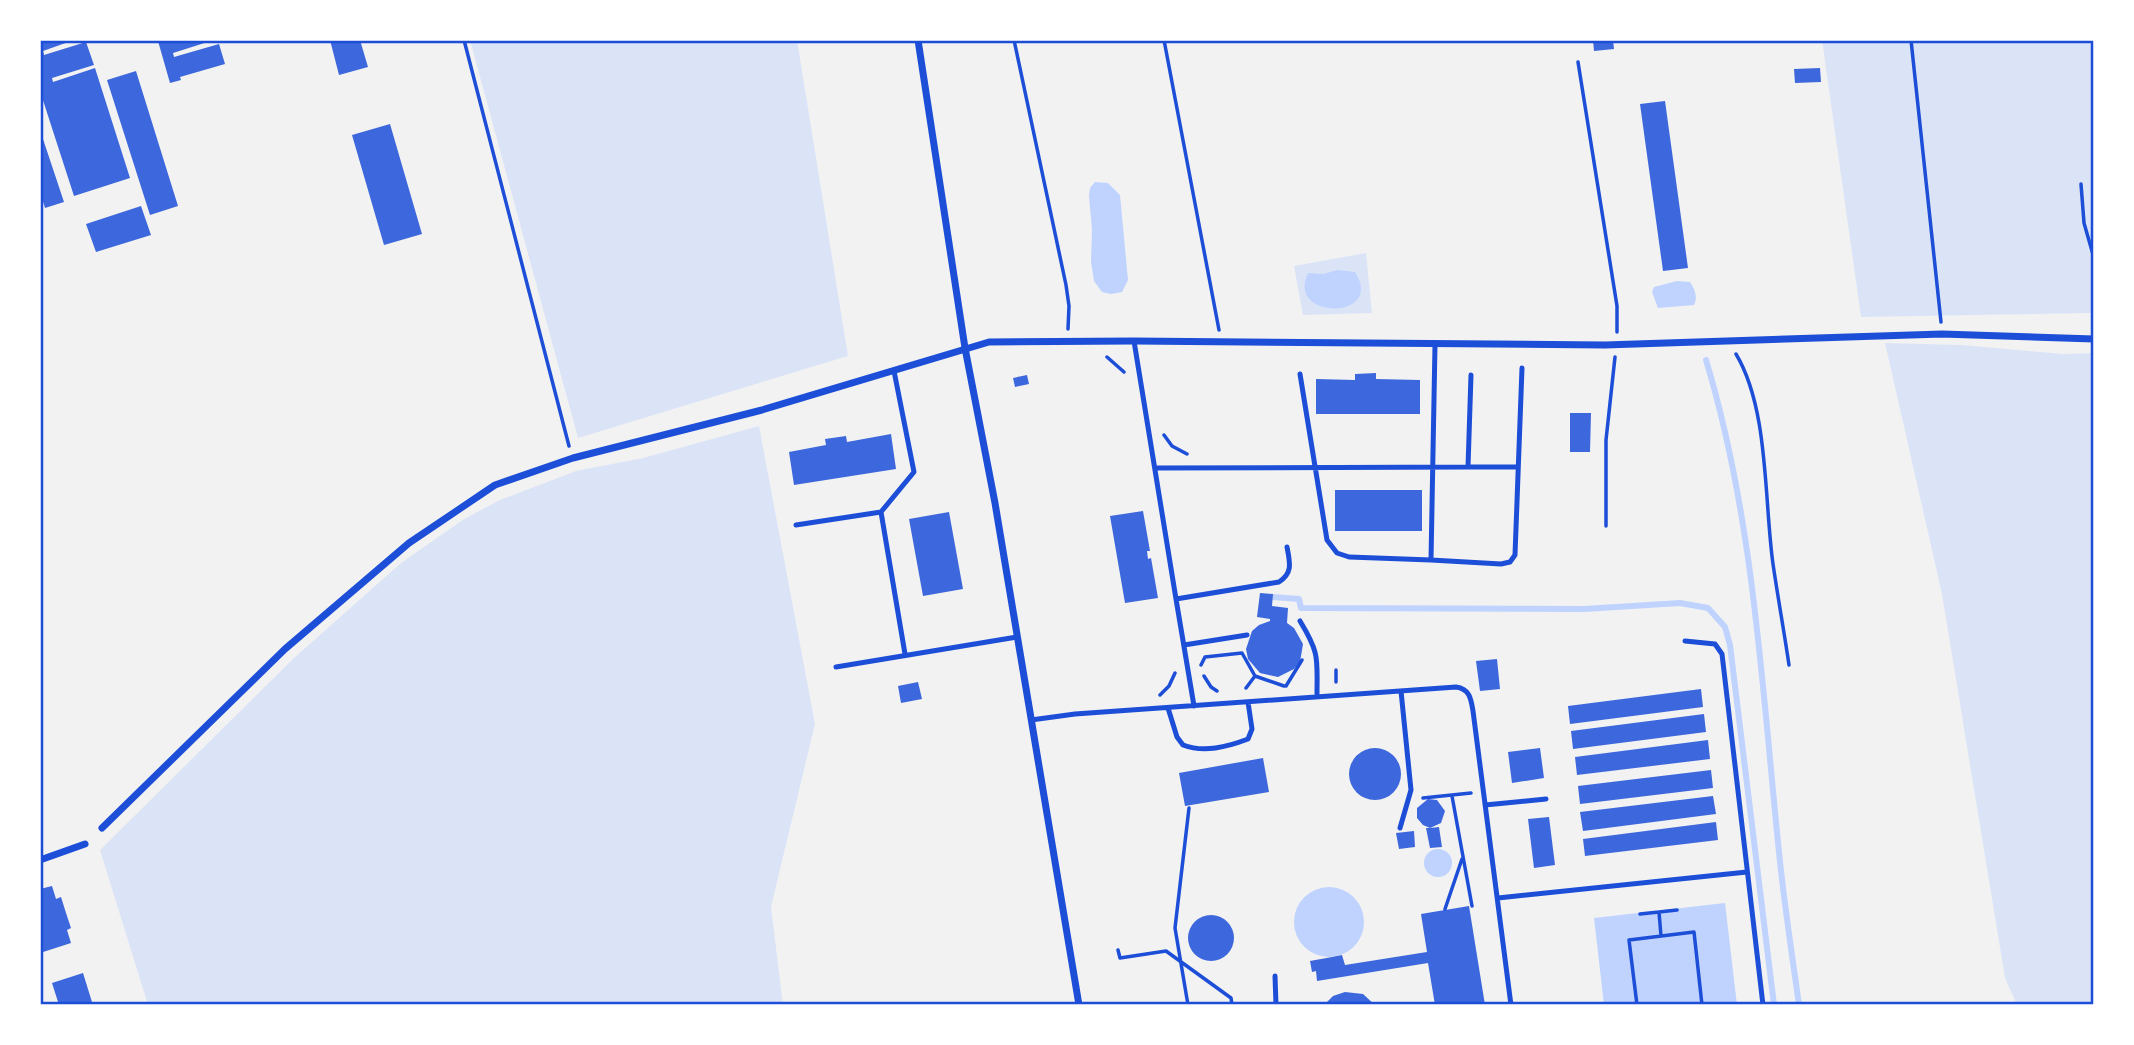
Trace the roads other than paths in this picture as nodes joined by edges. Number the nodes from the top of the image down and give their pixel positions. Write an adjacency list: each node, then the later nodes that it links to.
1 (918, 40): 5 (street)
2 (2094, 339): 4 (street)
3 (1134, 341): 4 (street); 5 (street); 14 (lane)
4 (1435, 345): 11 (lane)
5 (965, 348): 7 (street); 22 (street)
6 (1522, 368): 13 (lane)
7 (894, 371): 15 (lane); 35 (street)
8 (1300, 374): 10 (lane)
9 (1471, 375): 12 (lane)
10 (1315, 466): 11 (lane); 14 (lane); 18 (lane)
11 (1433, 467): 12 (lane); 18 (lane)
12 (1468, 467): 13 (lane)
13 (1518, 467): 18 (lane)
14 (1155, 468): 19 (lane)
15 (881, 512): 16 (lane); 25 (lane)
16 (796, 525)
17 (1287, 547): 19 (lane)
18 (1431, 561)
19 (1176, 599): 24 (lane)
20 (1300, 621): 28 (lane)
21 (1247, 635): 24 (lane)
22 (1017, 637): 25 (lane); 32 (street)
23 (1685, 640): 39 (lane)
24 (1184, 645): 30 (lane)
25 (905, 654): 26 (lane)
26 (836, 667)
27 (1401, 691): 28 (lane); 34 (lane); 36 (lane)
28 (1317, 695): 29 (lane)
29 (1248, 702): 30 (lane); 31 (lane)
30 (1194, 706): 31 (lane)
31 (1168, 708): 32 (lane)
32 (1031, 720): 42 (street)
33 (1546, 799): 34 (lane)
34 (1485, 805): 40 (lane)
35 (102, 828)
36 (1400, 828)
37 (85, 844): 38 (street)
38 (40, 860)
39 (1747, 872): 40 (lane); 45 (lane)
40 (1497, 898): 44 (lane)
41 (1275, 976): 43 (lane)
42 (1079, 1005)
43 (1276, 1005)
44 (1511, 1005)
45 (1763, 1005)

